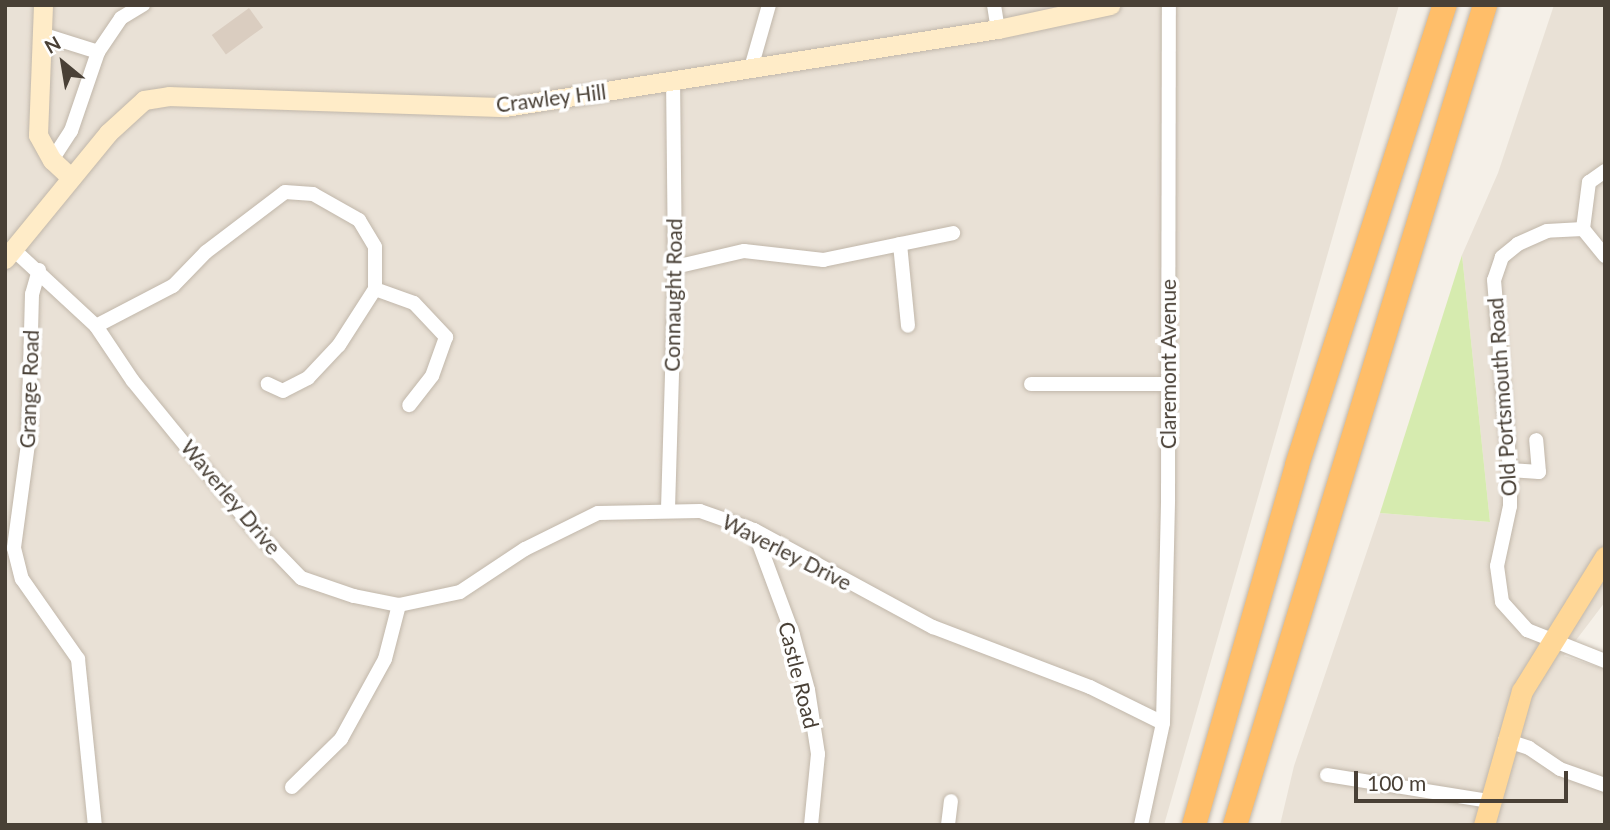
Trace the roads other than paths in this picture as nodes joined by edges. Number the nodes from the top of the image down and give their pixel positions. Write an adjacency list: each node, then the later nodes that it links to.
1 (43, 5): 10 (street)
2 (143, 5): 11 (street)
3 (769, 5): 12 (street)
4 (994, 5): 9 (street)
5 (1110, 5): 9 (street, Crawley Hill)
6 (1169, 5): 29 (street, Claremont Avenue)
7 (1445, 5): 50 (highway)
8 (1485, 5): 51 (highway)
9 (998, 29): 12 (street, Crawley Hill)
10 (41, 34): 11 (street); 14 (street)
11 (98, 52): 14 (street)
12 (751, 68): 13 (street, Crawley Hill)
13 (673, 80): 16 (street, Crawley Hill); 22 (street, Connaught Road)
14 (52, 160): 16 (street)
15 (1605, 171): 17 (street)
16 (71, 178): 20 (street, Crawley Hill)
17 (1583, 229): 21 (street); 32 (street, Old Portsmouth Road)
18 (953, 233): 19 (street)
19 (900, 244): 22 (street); 26 (street)
20 (9, 255): 23 (street, Waverley Drive)
21 (1605, 256)
22 (675, 267): 33 (street, Connaught Road)
23 (39, 270): 25 (street, Waverley Drive); 46 (street, Grange Road)
24 (375, 289): 25 (street); 27 (street); 30 (street)
25 (96, 326): 36 (street, Waverley Drive)
26 (908, 327)
27 (268, 384)
28 (1031, 384): 29 (street)
29 (1168, 384): 39 (street, Claremont Avenue)
30 (409, 405)
31 (1536, 440): 32 (street)
32 (1510, 470): 37 (street, Old Portsmouth Road)
33 (668, 509): 34 (street, Waverley Drive); 36 (street, Waverley Drive)
34 (754, 530): 39 (street, Waverley Drive); 47 (street, Castle Road)
35 (1605, 557): 37 (main road)
36 (399, 605): 43 (street)
37 (1553, 639): 38 (street, Old Portsmouth Road); 40 (main road)
38 (1605, 661)
39 (1163, 723): 49 (street, Claremont Avenue)
40 (1505, 740): 42 (street); 45 (main road)
41 (1328, 775): 45 (street)
42 (1605, 785)
43 (292, 786)
44 (951, 801): 48 (street)
45 (1489, 801): 52 (main road)
46 (95, 825)
47 (811, 825)
48 (948, 825)
49 (1141, 825)
50 (1194, 825)
51 (1235, 825)
52 (1484, 825)

